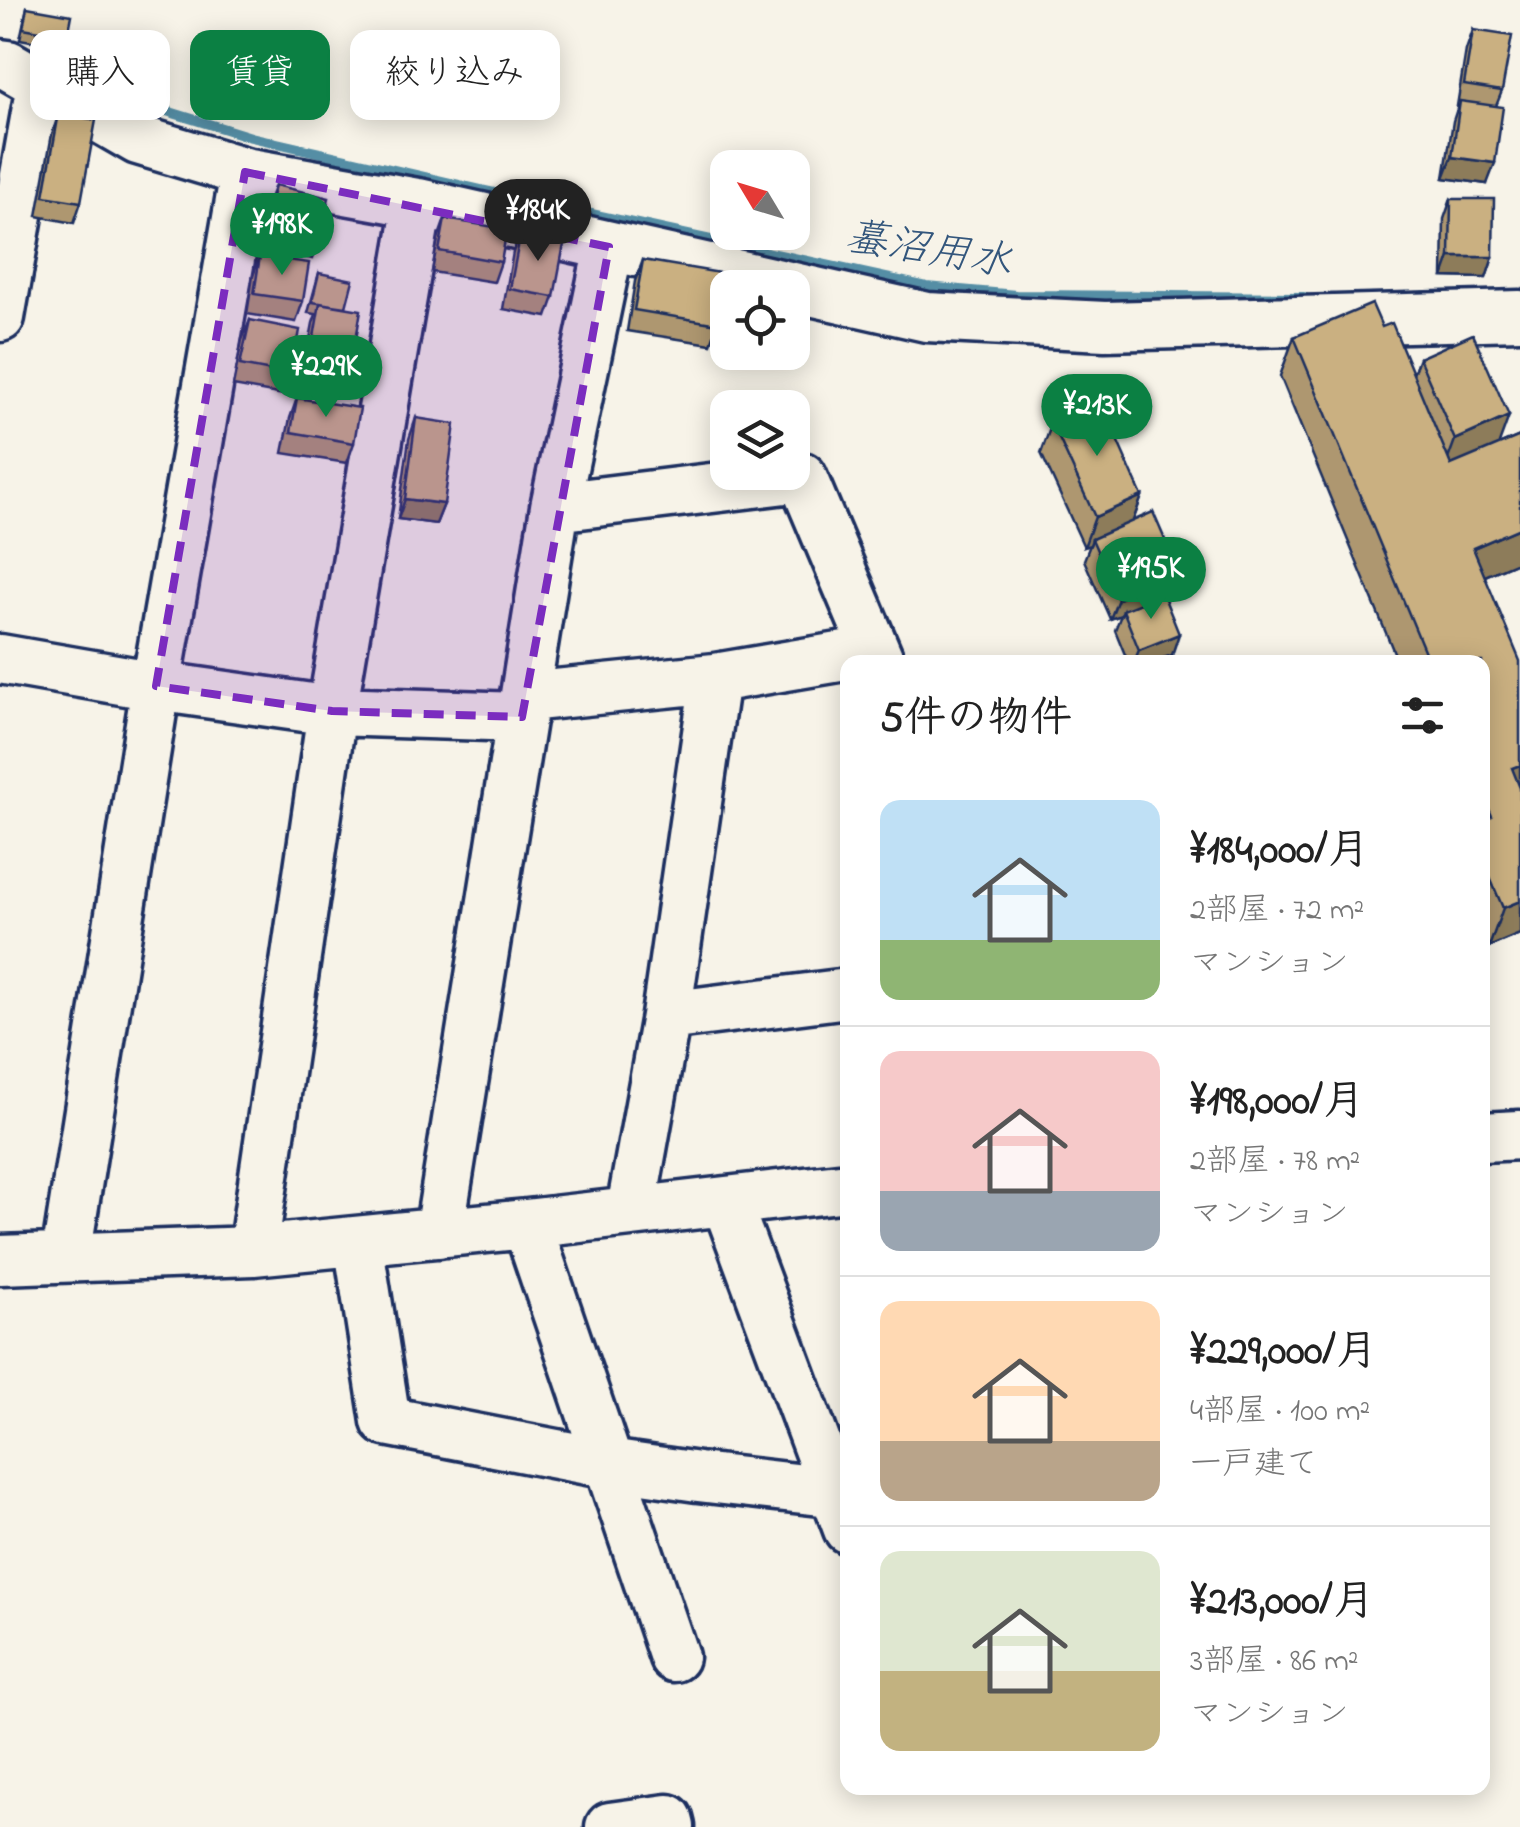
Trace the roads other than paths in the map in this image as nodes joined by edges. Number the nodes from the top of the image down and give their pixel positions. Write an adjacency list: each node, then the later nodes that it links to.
1 (20, 74): 2 (street); 6 (street)
2 (245, 172): 3 (street); 12 (street)
3 (418, 203): 4 (street); 14 (street)
4 (609, 247): 5 (street); 7 (street)
5 (1520, 314)
6 (0, 317)
7 (556, 507): 8 (street); 13 (street)
8 (877, 655)
9 (0, 659): 12 (street)
10 (840, 662): 11 (street)
11 (715, 678): 13 (street); 16 (street)
12 (156, 686): 14 (street); 26 (street)
13 (524, 707): 14 (street); 23 (street)
14 (332, 711): 25 (street)
15 (840, 995): 16 (street)
16 (666, 1016): 21 (street)
17 (1520, 1135): 18 (street)
18 (1490, 1137)
19 (840, 1188): 20 (street)
20 (726, 1201): 21 (street); 29 (street)
21 (631, 1210): 22 (street)
22 (526, 1224): 23 (street); 28 (street)
23 (439, 1234): 24 (street)
24 (358, 1241): 25 (street); 28 (street)
25 (252, 1251): 26 (street)
26 (66, 1256): 27 (street)
27 (0, 1260)
28 (608, 1464): 30 (street); 31 (street)
29 (840, 1497)
30 (840, 1504)
31 (674, 1658)
32 (610, 1827): 33 (street)
33 (670, 1827)

